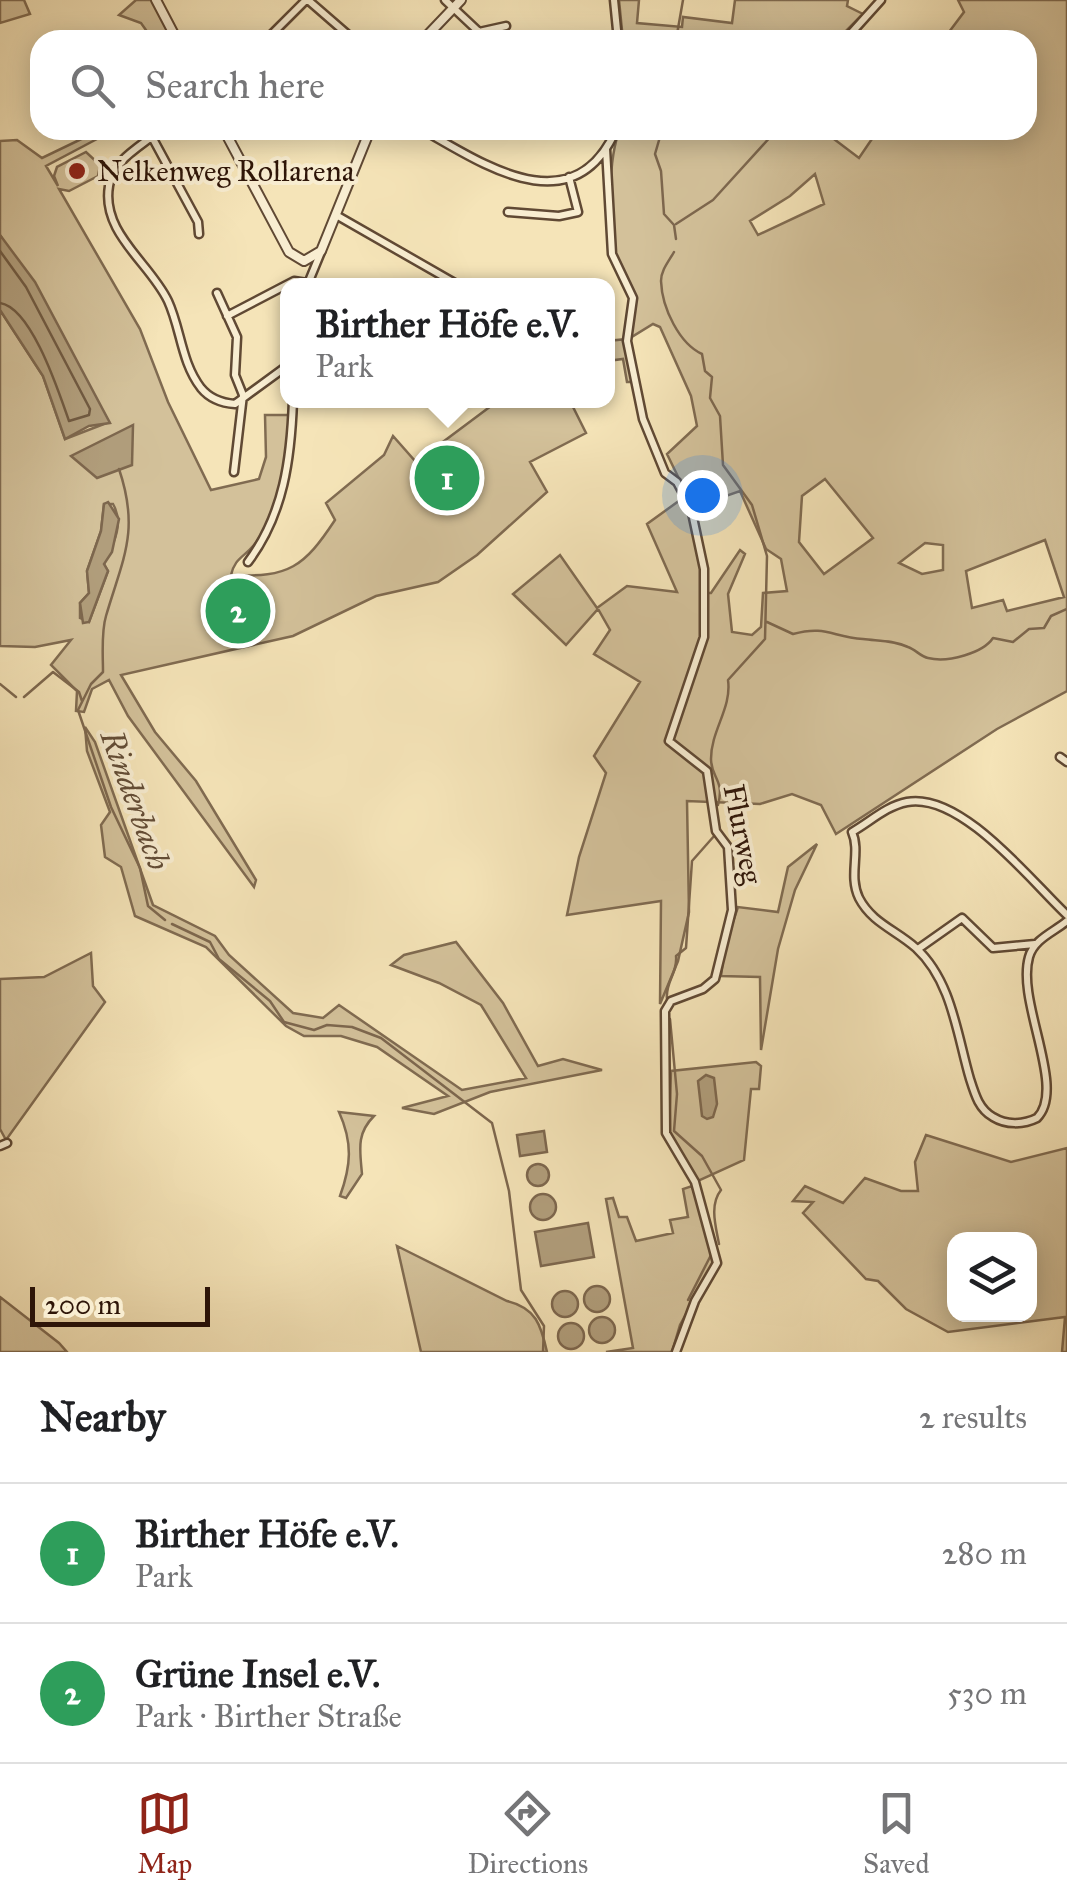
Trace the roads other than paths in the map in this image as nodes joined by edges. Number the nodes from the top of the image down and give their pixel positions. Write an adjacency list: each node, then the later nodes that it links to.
1 (156, 0): 9 (street)
2 (307, 0): 10 (street); 11 (street)
3 (445, 0): 7 (street)
4 (462, 0): 7 (street)
5 (614, 0): 15 (street)
6 (880, 0): 16 (street)
7 (453, 9): 12 (street); 13 (street)
8 (506, 26): 14 (street)
9 (172, 30)
10 (276, 30)
11 (342, 30)
12 (433, 30)
13 (479, 30)
14 (495, 30)
15 (617, 30)
16 (854, 30)
17 (149, 140): 35 (street)
18 (154, 140): 27 (street)
19 (229, 140): 28 (street)
20 (366, 140): 26 (street)
21 (442, 140): 24 (street)
22 (610, 140): 23 (street)
23 (606, 148): 24 (street); 44 (street, Flurweg)
24 (568, 177): 25 (street)
25 (508, 212)
26 (336, 215): 28 (street); 30 (street)
27 (198, 234)
28 (321, 251): 29 (street)
29 (310, 278)
30 (446, 278)
31 (280, 288): 33 (street)
32 (217, 292): 33 (street)
33 (228, 316): 35 (street)
34 (280, 372): 35 (street)
35 (243, 402): 37 (street)
36 (292, 408): 38 (street)
37 (234, 472)
38 (248, 562)
39 (1067, 918): 40 (street); 41 (street)
40 (1035, 944): 41 (street); 42 (street)
41 (918, 949): 43 (street)
42 (1052, 1050)
43 (1057, 1095)
44 (676, 1352)

